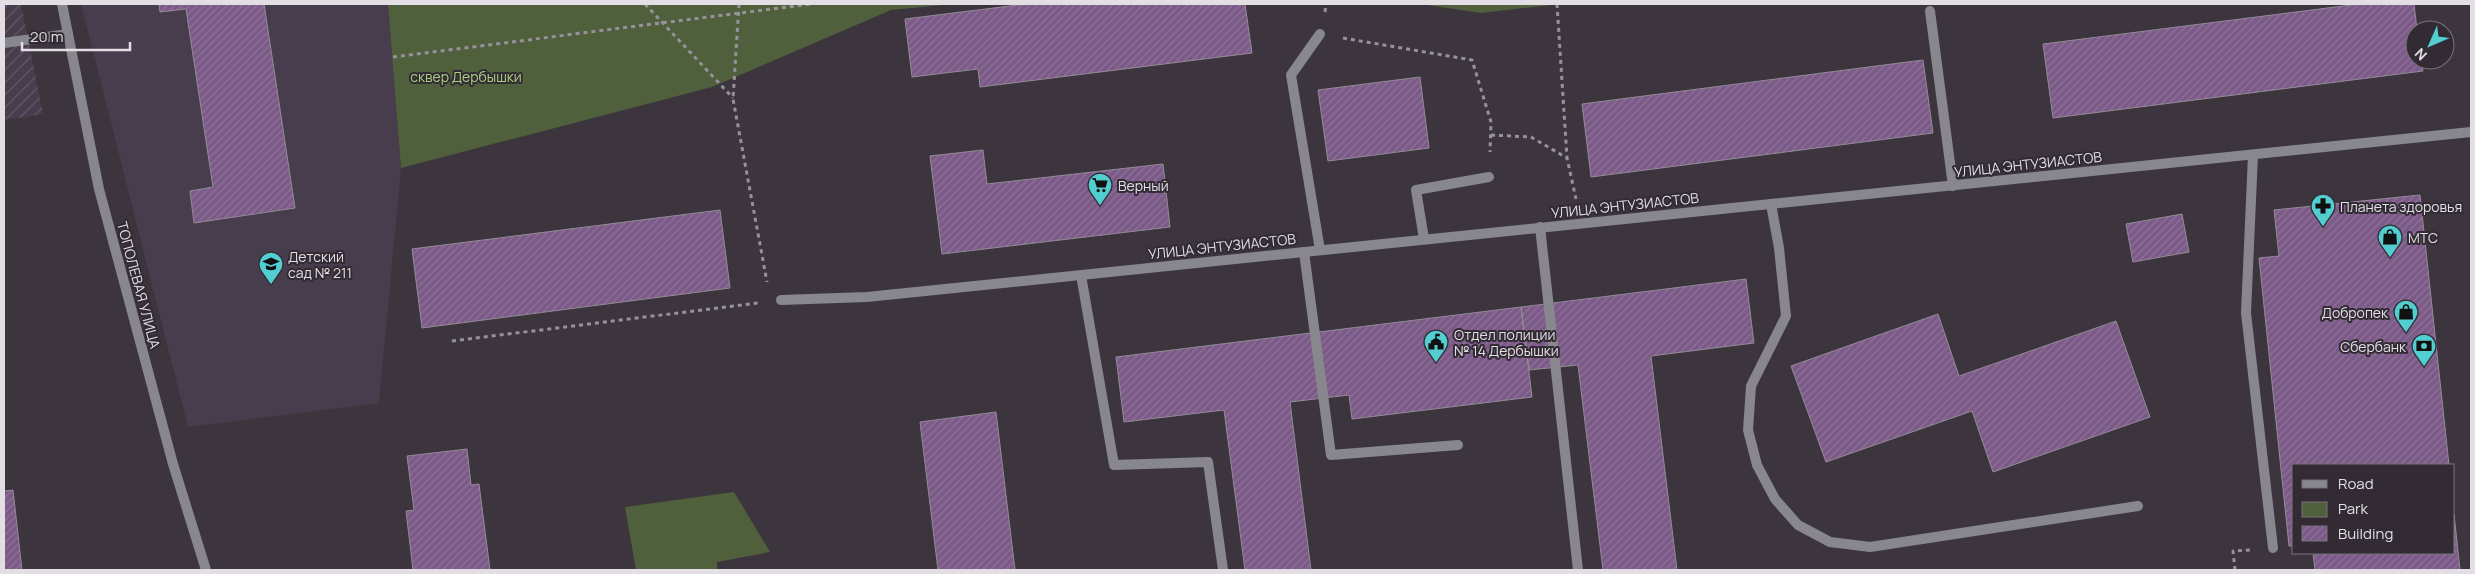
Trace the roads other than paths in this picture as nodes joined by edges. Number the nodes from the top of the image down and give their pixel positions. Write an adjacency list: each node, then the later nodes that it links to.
1 (62, 4): 3 (street, ТОПОЛЕВАЯ УЛИЦА)
2 (1930, 11): 9 (street)
3 (68, 34): 5 (street); 20 (street, ТОПОЛЕВАЯ УЛИЦА)
4 (1320, 34): 13 (street)
5 (4, 43)
6 (2471, 132): 7 (street, УЛИЦА ЭНТУЗИАСТОВ)
7 (2253, 154): 9 (street, УЛИЦА ЭНТУЗИАСТОВ); 19 (street)
8 (1489, 177): 12 (street)
9 (1953, 186): 10 (street, УЛИЦА ЭНТУЗИАСТОВ)
10 (1772, 204): 11 (street, УЛИЦА ЭНТУЗИАСТОВ); 18 (street)
11 (1540, 227): 12 (street, УЛИЦА ЭНТУЗИАСТОВ); 22 (street)
12 (1424, 239): 13 (street, УЛИЦА ЭНТУЗИАСТОВ)
13 (1320, 250): 14 (street, УЛИЦА ЭНТУЗИАСТОВ)
14 (1304, 252): 15 (street, УЛИЦА ЭНТУЗИАСТОВ); 17 (street)
15 (1081, 275): 16 (street, УЛИЦА ЭНТУЗИАСТОВ); 21 (street)
16 (781, 300)
17 (1458, 445)
18 (2138, 506)
19 (2274, 548)
20 (206, 570)
21 (1223, 570)
22 (1578, 570)

